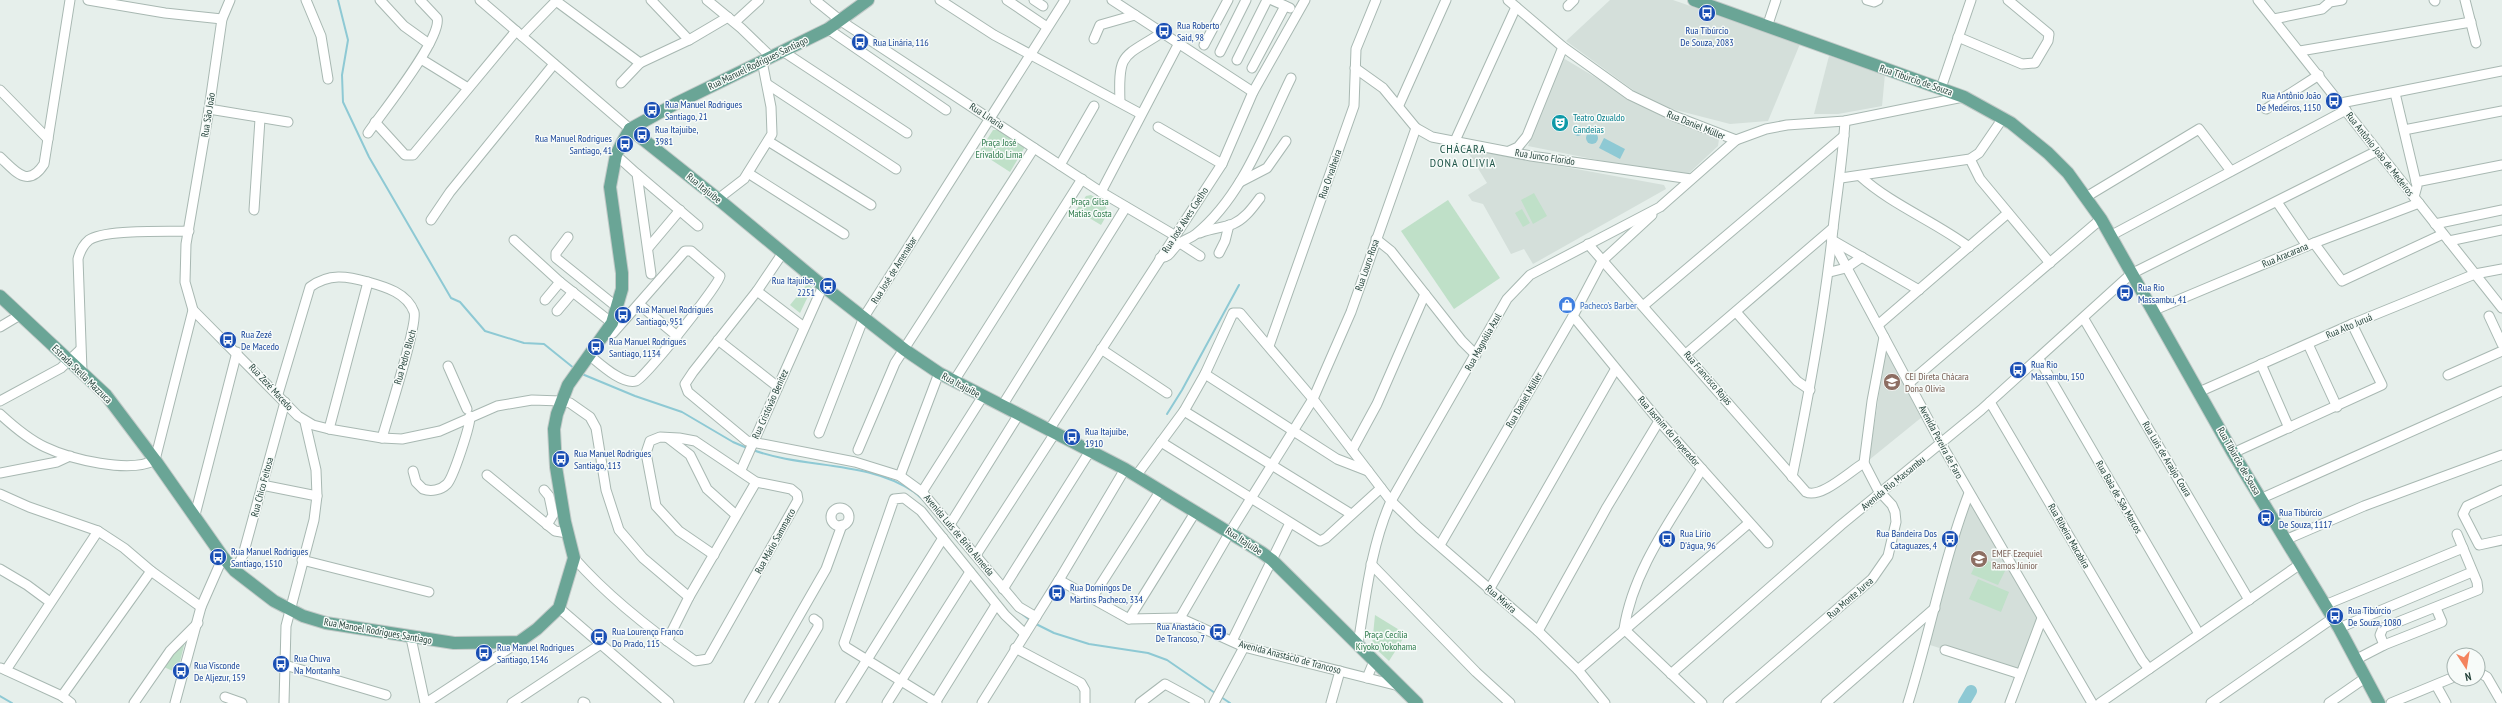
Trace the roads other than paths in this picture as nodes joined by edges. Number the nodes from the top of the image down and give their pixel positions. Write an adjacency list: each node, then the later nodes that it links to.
1 (70, 0): 103 (street)
2 (88, 0): 40 (street)
3 (230, 0): 40 (street, Rua São João)
4 (306, 0): 72 (street)
5 (380, 0): 55 (street)
6 (420, 0): 55 (street)
7 (480, 0): 49 (street, Rua Itajuíbe)
8 (651, 0): 52 (street)
9 (707, 0): 41 (street)
10 (759, 0): 41 (street)
11 (815, 0): 43 (street, Rua Linaria)
12 (868, 0): 43 (main road, Rua Manuel Rodrigues Santiago)
13 (940, 0): 61 (street)
14 (1006, 0): 45 (street)
15 (1034, 0): 36 (street)
16 (1065, 0): 45 (street, Rua José de Amenabar)
17 (1112, 0): 39 (street)
18 (1228, 0): 56 (street)
19 (1246, 0): 59 (street)
20 (1267, 0): 64 (street)
21 (1305, 0): 38 (street, Rua José Alves Coelho)
22 (1376, 0): 68 (street, Rua Orvalheira)
23 (1446, 0): 82 (street)
24 (1508, 0): 37 (street, Rua Daniel Müller)
25 (1694, 0): 46 (main road, Rua Tibúrcio de Souza)
26 (1776, 0): 46 (street)
27 (1867, 0): 28 (street)
28 (1878, 0)
29 (1971, 0): 50 (street)
30 (2008, 0): 50 (street)
31 (2258, 0): 42 (street, Rua Antônio João de Medeiros)
32 (2342, 0): 42 (street)
33 (2465, 0): 44 (street)
34 (557, 1): 49 (street); 65 (street)
35 (1279, 2): 38 (street); 67 (street)
36 (1043, 6)
37 (1516, 7): 57 (street, Rua Daniel Müller); 107 (street)
38 (1298, 11): 78 (street, Rua José Alves Coelho)
39 (1135, 15): 48 (street); 51 (street)
40 (222, 19): 85 (street, Rua São João)
41 (731, 20): 52 (street); 63 (street)
42 (2274, 20): 60 (street, Rua Antônio João de Medeiros)
43 (842, 21): 47 (main road, Rua Manuel Rodrigues Santiago); 90 (street, Rua Linaria)
44 (2471, 22): 54 (street); 60 (street)
45 (1048, 27): 61 (street, Rua José de Amenabar)
46 (1767, 27): 76 (main road, Rua Tibúrcio de Souza)
47 (828, 29): 58 (main road, Rua Manuel Rodrigues Santiago); 87 (street)
48 (1163, 32): 53 (street); 81 (street)
49 (519, 34): 66 (street, Rua Itajuíbe); 75 (street)
50 (1958, 37): 76 (street)
51 (1094, 39)
52 (689, 40): 65 (street)
53 (1179, 43): 78 (street); 89 (street)
54 (2476, 43)
55 (429, 44): 62 (street)
56 (1204, 45)
57 (1563, 47): 104 (street, Rua Daniel Müller); 109 (street)
58 (784, 52): 63 (main road, Rua Manuel Rodrigues Santiago); 101 (street)
59 (1220, 52)
60 (2300, 52): 70 (street, Rua Antônio João de Medeiros)
61 (1030, 53): 81 (street); 90 (street, Rua José de Amenabar)
62 (421, 59): 75 (street); 95 (street)
63 (766, 59): 74 (street); 98 (main road, Rua Manuel Rodrigues Santiago)
64 (1237, 60)
65 (640, 63): 73 (street)
66 (554, 64): 98 (street, Rua Itajuíbe); 141 (street)
67 (1252, 68)
68 (1355, 68): 82 (street, Rua Junco Florido); 206 (street, Rua Orvalheira)
69 (2502, 71): 79 (street)
70 (2319, 75): 84 (street, Rua Antônio João de Medeiros); 86 (street)
71 (1291, 78): 125 (street)
72 (328, 79)
73 (621, 83)
74 (767, 84): 105 (street); 117 (street)
75 (468, 88): 95 (street)
76 (1941, 88): 80 (main road, Rua Tibúrcio de Souza)
77 (0, 90): 103 (street)
78 (1253, 92): 114 (street, Rua José Alves Coelho)
79 (2395, 93): 84 (street); 99 (street)
80 (1964, 97): 91 (main road, Rua Tibúrcio de Souza); 93 (street, Rua Daniel Müller)
81 (1120, 102): 89 (street)
82 (1399, 105): 97 (street, Rua Junco Florido)
83 (1094, 106): 115 (street)
84 (2344, 107): 110 (street, Rua Antônio João de Medeiros); 118 (street)
85 (209, 109): 92 (street); 147 (street, Rua São João)
86 (2266, 109)
87 (946, 110)
88 (2502, 111): 99 (street)
89 (1142, 114): 127 (street)
90 (989, 118): 108 (street, Rua Linaria); 194 (street, Rua José de Amenabar)
91 (2003, 118): 113 (street); 128 (main road, Rua Tibúrcio de Souza)
92 (260, 119): 94 (street); 136 (street)
93 (1845, 121): 102 (street); 104 (street, Rua Daniel Müller)
94 (288, 122)
95 (375, 122): 100 (street)
96 (1158, 127): 114 (street)
97 (1416, 128): 107 (street, Rua Junco Florido); 154 (street, Rua Louro-Rosa)
98 (630, 130): 111 (main road); 129 (main road, Rua Itajuíbe)
99 (2404, 130): 126 (street)
100 (368, 133)
101 (907, 133)
102 (1844, 136): 122 (street); 184 (street)
103 (48, 139): 112 (street)
104 (1736, 140): 124 (street, Rua Magnólia Azul)
105 (768, 141): 119 (street); 133 (street)
106 (1286, 141): 125 (street)
107 (1454, 143): 109 (street, Rua Junco Florido)
108 (1034, 148): 115 (street, Rua Linaria); 209 (street)
109 (1509, 151): 124 (street, Rua Junco Florido)
110 (2377, 151): 131 (street, Rua Antônio João de Medeiros); 132 (street, Avenida Rio Massambu)
111 (616, 155): 120 (street); 185 (main road)
112 (0, 157)
113 (1970, 159): 121 (street); 139 (street)
114 (1222, 164): 153 (street, Rua José Alves Coelho)
115 (1060, 165): 123 (street, Rua Linaria)
116 (2502, 165): 126 (street)
117 (896, 169)
118 (2231, 171): 128 (street); 151 (street)
119 (748, 173): 129 (street); 148 (street)
120 (637, 174): 137 (street); 161 (street)
121 (1860, 176): 122 (street); 160 (street)
122 (1841, 178): 145 (street)
123 (1082, 179): 127 (street, Rua Linaria); 224 (street)
124 (1691, 179): 135 (street, Rua Magnólia Azul)
125 (1240, 182): 149 (street)
126 (2416, 182): 131 (street)
127 (1100, 192): 134 (street, Rua Linaria)
128 (2086, 197): 140 (main road, Rua Tibúrcio de Souza)
129 (718, 198): 163 (main road, Rua Itajuíbe)
130 (1260, 198): 143 (street)
131 (2417, 200): 142 (street, Rua Antônio João de Medeiros); 159 (street, Rua Aracarana)
132 (2277, 202): 159 (street); 172 (street, Avenida Rio Massambu)
133 (871, 205)
134 (1126, 207): 153 (street, Rua Linaria); 238 (street)
135 (1660, 207): 158 (street, Rua Magnólia Azul); 166 (street, Rua Daniel Müller)
136 (254, 210)
137 (680, 210): 144 (street); 161 (street)
138 (2502, 210): 142 (street)
139 (2008, 213): 160 (street); 167 (street)
140 (2101, 219): 151 (main road, Rua Tibúrcio de Sousa); 167 (street)
141 (431, 220)
142 (2435, 224): 150 (street, Rua Antônio João de Medeiros)
143 (1229, 225): 149 (street); 162 (street)
144 (698, 226)
145 (1833, 228): 156 (street); 190 (street)
146 (2502, 230): 157 (street)
147 (189, 231): 187 (street); 208 (street)
148 (844, 234)
149 (1197, 234): 153 (street)
150 (2443, 234): 157 (street, Rua Antônio João de Medeiros); 159 (street)
151 (2110, 236): 172 (main road, Rua Tibúrcio de Sousa)
152 (568, 237): 185 (street)
153 (1177, 239): 164 (street, Rua Linaria); 207 (street, Rua José Alves Coelho)
154 (1376, 239): 180 (street); 233 (street, Rua Louro-Rosa)
155 (514, 240): 175 (street)
156 (1832, 240): 165 (street); 168 (street, Avenida Pereira de Faro); 170 (street)
157 (2449, 241): 173 (street, Rua Antônio João de Medeiros)
158 (1588, 244): 166 (street, Rua Francisco Rojas); 213 (street, Rua Magnólia Azul)
159 (2311, 244): 189 (street, Rua Aracarana)
160 (1969, 247): 177 (street)
161 (648, 248): 171 (street)
162 (1219, 253)
163 (782, 254): 176 (main road, Rua Itajuíbe); 178 (street, Rua Cristóvão Benitez)
164 (1200, 256)
165 (1862, 257): 168 (street); 177 (street)
166 (1602, 261): 184 (street, Rua Francisco Rojas); 192 (street, Rua Daniel Müller)
167 (2050, 263): 225 (street)
168 (1846, 268): 170 (street); 197 (street, Avenida Pereira de Faro)
169 (2502, 269): 173 (street, Rua Alto Juruá)
170 (1830, 272): 227 (street)
171 (651, 274)
172 (2131, 274): 189 (main road, Rua Tibúrcio de Sousa); 195 (street, Avenida Rio Massambu)
173 (2474, 274): 186 (street, Rua Antônio João de Medeiros); 196 (street, Rua Alto Juruá)
174 (368, 282): 231 (street, Rua Pedro Bloch); 247 (street); 252 (street, Rua Pedro Bloch)
175 (560, 282): 179 (street); 182 (street)
176 (822, 286): 194 (main road, Rua Itajuíbe); 200 (street, Rua Cristóvão Benitez)
177 (1919, 290): 197 (street)
178 (757, 291): 200 (street); 203 (street, Rua Cristóvão Benitez)
179 (573, 292): 188 (street); 199 (street)
180 (1425, 294): 213 (street); 257 (street)
181 (0, 296): 191 (main road, Estrada Stella Mazzuca)
182 (545, 300)
183 (640, 305): 199 (street); 201 (street); 201 (street)
184 (1643, 306): 212 (street, Rua Francisco Rojas)
185 (618, 308): 199 (main road)
186 (2502, 308)
187 (193, 310): 211 (street, Rua Zezé Macedo); 262 (street)
188 (557, 311)
189 (2152, 311): 229 (main road, Rua Tibúrcio de Sousa)
190 (1736, 312): 212 (street); 227 (street)
191 (20, 315): 198 (street); 216 (main road, Estrada Stella Mazzuca)
192 (1572, 316): 219 (street, Rua Jasmim do Imperador); 305 (street, Rua Daniel Müller)
193 (2489, 316): 205 (street)
194 (864, 317): 209 (main road, Rua Itajuíbe); 250 (street, Rua José de Amenabar)
195 (2084, 319): 215 (street, Avenida Rio Massambu); 326 (street, Rua Luis de Araújo Coura)
196 (2352, 324): 204 (street, Rua Alto Juruá); 239 (street)
197 (1878, 325): 202 (street, Avenida Pereira de Faro)
198 (0, 327)
199 (610, 327): 214 (main road)
200 (804, 327): 226 (street, Rua Cristóvão Benitez)
201 (676, 336): 214 (street)
202 (1884, 337): 225 (street, Avenida Pereira de Faro); 263 (street)
203 (718, 340): 226 (street); 255 (street, Rua Cristóvão Benitez)
204 (2308, 344): 217 (street, Rua Alto Juruá); 239 (street)
205 (2502, 344)
206 (1269, 346): 222 (street, Rua Mixira); 233 (street, Rua Mixira)
207 (1101, 349): 230 (street); 248 (street, Rua José Alves Coelho)
208 (80, 350): 216 (street); 220 (street)
209 (905, 350): 221 (main road, Rua Itajuíbe); 256 (street)
210 (2502, 351): 223 (street)
211 (237, 352): 231 (street, Rua Zezé Macedo); 290 (street)
212 (1686, 354): 273 (street, Rua Francisco Rojas)
213 (1476, 355): 287 (street, Rua Magnólia Azul)
214 (587, 358): 235 (main road)
215 (2039, 359): 237 (street, Avenida Rio Massambu); 345 (street, Rua Baia de São Marcos)
216 (69, 360): 220 (main road, Estrada Stella Mazzuca); 234 (street)
217 (2261, 364): 229 (street, Rua Alto Juruá); 246 (street)
218 (448, 366): 241 (street)
219 (1615, 370): 244 (street, Rua Jasmim do Imperador); 322 (street)
220 (82, 371): 262 (main road, Estrada Stella Mazzuca)
221 (939, 373): 224 (main road, Rua Itajuíbe); 272 (street)
222 (1205, 374): 240 (street); 249 (street)
223 (2448, 375)
224 (954, 381): 232 (main road, Rua Itajuíbe)
225 (1909, 383): 254 (street, Avenida Pereira de Faro)
226 (778, 387): 255 (street, Rua Cristóvão Benitez)
227 (1810, 390): 273 (street)
228 (2502, 391): 286 (street)
229 (2199, 392): 259 (main road, Rua Tibúrcio de Sousa)
230 (1167, 393)
231 (278, 394): 236 (street, Rua Zezé Macedo)
232 (983, 396): 238 (main road, Rua Itajuíbe); 280 (street)
233 (1313, 399): 249 (street, Rua Louro-Rosa); 257 (street, Rua Mixira)
234 (0, 401)
235 (561, 401): 241 (street); 298 (main road); 324 (street)
236 (285, 402): 245 (street, Rua Zezé Macedo); 275 (street, Rua Chico Feitosa)
237 (1990, 402): 254 (street, Avenida Rio Massambu); 361 (street, Rua Ribeira Macabira)
238 (1002, 406): 243 (main road, Rua Itajuíbe)
239 (2337, 407): 246 (street)
240 (1184, 411): 253 (street); 264 (street)
241 (469, 413): 252 (street); 267 (street)
242 (0, 414): 261 (street)
243 (1018, 414): 248 (main road, Rua Itajuíbe); 292 (street)
244 (1659, 421): 265 (street, Rua Jasmim do Imperador); 343 (street)
245 (305, 422): 247 (street); 284 (street)
246 (2289, 428): 259 (street)
247 (329, 429): 252 (street)
248 (1052, 432): 258 (main road, Rua Itajuíbe); 308 (street, Rua José Alves Coelho)
249 (1294, 432): 264 (street, Rua Louro-Rosa); 268 (street)
250 (819, 434)
251 (664, 437): 266 (street); 291 (street); 307 (street)
252 (382, 438)
253 (1160, 442): 270 (street); 285 (street)
254 (1941, 444): 281 (street, Avenida Rio Massambu); 282 (street, Avenida Pereira de Faro)
255 (753, 445): 266 (street); 272 (street, Avenida Luís de Brito Almeida)
256 (858, 450)
257 (1352, 450): 268 (street, Rua Mixira)
258 (1090, 451): 270 (main road, Rua Itajuíbe); 321 (street)
259 (2233, 453): 286 (main road, Rua Tibúrcio de Sousa)
260 (2502, 455): 302 (street)
261 (70, 456): 262 (street); 269 (street)
262 (155, 460): 290 (main road, Rua Manoel Rodrigues Santiago)
263 (1864, 463): 273 (street, Rua Francisco Rojas); 281 (street, Rua Monte Jurea)
264 (1272, 465): 285 (street, Rua Louro-Rosa); 289 (street)
265 (1702, 469): 294 (street, Rua Jasmim do Imperador); 342 (street)
266 (741, 470): 274 (street)
267 (413, 471)
268 (1368, 472): 276 (street, Rua Mixira)
269 (0, 473)
270 (1130, 473): 278 (main road, Rua Itajuíbe); 320 (street)
271 (487, 475): 295 (street)
272 (900, 476): 280 (street, Avenida Luís de Brito Almeida)
273 (1792, 478)
274 (756, 482): 291 (street); 347 (street, Rua Mário Sammarco)
275 (262, 485): 284 (street); 317 (street, Rua Chico Feitosa)
276 (1381, 488): 287 (street, Rua Mixira); 289 (street)
277 (544, 490): 295 (street)
278 (1161, 490): 288 (main road, Rua Itajuíbe); 325 (street)
279 (2502, 490): 303 (street)
280 (922, 492): 292 (street, Avenida Luís de Brito Almeida)
281 (1881, 492): 364 (street, Avenida Rio Massambu); 400 (street, Rua Monte Jurea)
282 (1969, 493): 332 (street); 337 (street, Avenida Pereira de Faro)
283 (0, 494): 297 (street)
284 (317, 496): 311 (street)
285 (1251, 499): 293 (street); 299 (street, Rua Louro-Rosa)
286 (2260, 499): 302 (main road, Rua Tibúrcio de Sousa)
287 (1391, 501): 305 (street, Rua Mixira); 313 (street, Rua Magnólia Azul)
288 (1196, 511): 299 (main road, Rua Itajuíbe); 339 (street)
289 (1351, 514): 293 (street)
290 (195, 515): 309 (main road, Rua Manoel Rodrigues Santiago)
291 (736, 515): 307 (street)
292 (951, 523): 308 (street, Avenida Luís de Brito Almeida)
293 (1290, 523): 312 (street)
294 (1749, 523): 304 (street, Rua Jasmim do Imperador); 342 (street)
295 (547, 525): 298 (street)
296 (842, 525): 385 (street)
297 (98, 531): 316 (street); 327 (street)
298 (567, 532): 310 (main road)
299 (1230, 532): 312 (main road, Rua Itajuíbe); 336 (street, Rua Louro-Rosa)
300 (2457, 534): 306 (street)
301 (943, 538): 318 (street, Avenida Luís de Brito Almeida); 356 (street); 356 (street, Avenida Luís de Brito Almeida)
302 (2286, 540): 314 (main road, Rua Tibúrcio de Sousa)
303 (2502, 540)
304 (1768, 543)
305 (1440, 544): 322 (street, Rua Mixira)
306 (2463, 548): 319 (street); 329 (street)
307 (714, 555): 324 (street)
308 (976, 555): 321 (street, Avenida Luís de Brito Almeida)
309 (223, 557): 317 (main road, Rua Manoel Rodrigues Santiago); 330 (street)
310 (574, 558): 331 (main road); 347 (street)
311 (302, 560): 323 (street); 334 (street)
312 (1272, 560): 349 (street); 351 (main road, Rua Itajuíbe)
313 (1371, 564): 351 (street, Rua Magnólia Azul); 397 (street)
314 (2299, 565): 326 (street); 329 (main road, Rua Tibúrcio de Sousa)
315 (0, 569): 327 (street)
316 (151, 571): 330 (street); 374 (street)
317 (235, 571): 334 (main road, Rua Manoel Rodrigues Santiago)
318 (970, 572): 328 (street, Avenida Luís de Brito Almeida); 369 (street)
319 (2472, 572): 333 (street); 341 (street)
320 (1060, 580): 325 (street); 335 (street)
321 (1004, 589): 335 (street, Avenida Luís de Brito Almeida)
322 (1489, 590): 343 (street, Rua Mixira)
323 (429, 592)
324 (689, 597): 347 (street)
325 (1092, 598): 339 (street)
326 (2249, 600): 345 (street)
327 (50, 602): 360 (street)
328 (996, 605): 344 (street, Avenida Luís de Brito Almeida); 389 (street)
329 (2325, 605): 341 (main road, Rua Tibúrcio de Sousa)
330 (201, 607): 340 (street)
331 (559, 608): 348 (main road); 350 (street)
332 (1934, 608): 401 (street); 402 (street)
333 (2436, 608): 352 (street); 352 (street)
334 (289, 609): 346 (main road, Rua Manoel Rodrigues Santiago); 359 (street)
335 (1035, 618): 344 (street)
336 (1180, 618): 339 (street, Avenida Anastácio de Trancoso); 349 (street, Avenida Anastácio de Trancoso)
337 (2042, 618): 365 (street); 404 (street, Avenida Pereira de Faro)
338 (814, 619): 386 (street)
339 (1129, 619)
340 (198, 623): 378 (street); 379 (street)
341 (2336, 623): 357 (main road, Rua Tibúrcio de Sousa); 376 (street)
342 (1624, 629): 362 (street); 364 (street)
343 (1538, 631): 362 (street, Rua Mixira)
344 (1025, 633): 354 (street)
345 (2200, 634): 361 (street)
346 (411, 638): 348 (main road, Rua Manoel Rodrigues Santiago); 382 (street)
347 (667, 641)
348 (519, 642): 382 (street)
349 (1232, 642): 353 (street, Avenida Anastácio de Trancoso)
350 (601, 644): 383 (street); 384 (street)
351 (1358, 644): 358 (main road, Rua Itajuíbe)
352 (2384, 645): 357 (street)
353 (1244, 647): 363 (street, Avenida Anastácio de Trancoso); 394 (street)
354 (1016, 648): 390 (street); 391 (street)
355 (1944, 650): 365 (street)
356 (867, 660): 369 (street); 387 (street)
357 (2355, 660): 368 (main road, Rua Tibúrcio de Sousa)
358 (1374, 661): 367 (street); 372 (main road, Rua Itajuíbe)
359 (285, 665): 373 (street); 381 (street)
360 (3, 669): 374 (street)
361 (2149, 669): 405 (street)
362 (1578, 670): 398 (street, Rua Mixira)
363 (1340, 671): 367 (street, Avenida Anastácio de Trancoso); 395 (street)
364 (1670, 674): 399 (street)
365 (2020, 674): 403 (street)
366 (2486, 676): 411 (street)
367 (1367, 678): 372 (street, Avenida Anastácio de Trancoso)
368 (2365, 678): 407 (street); 408 (main road, Rua Tibúrcio de Sousa)
369 (901, 681): 388 (street); 389 (street)
370 (2446, 681): 371 (street)
371 (2436, 685): 409 (street); 410 (street)
372 (1399, 686): 396 (main road, Rua Itajuíbe)
373 (386, 695)
374 (62, 696): 377 (street)
375 (225, 697): 380 (street)
376 (2223, 699): 406 (street)
377 (71, 703)
378 (134, 703)
379 (175, 703)
380 (242, 703)
381 (284, 703)
382 (426, 703)
383 (512, 703)
384 (669, 703)
385 (750, 703)
386 (773, 703)
387 (840, 703)
388 (887, 703)
389 (936, 703)
390 (982, 703)
391 (1085, 703)
392 (1140, 703): 393 (street)
393 (1200, 703)
394 (1214, 703)
395 (1331, 703)
396 (1417, 703)
397 (1510, 703)
398 (1605, 703)
399 (1702, 703)
400 (1728, 703)
401 (1826, 703)
402 (1908, 703)
403 (2010, 703)
404 (2092, 703)
405 (2100, 703)
406 (2211, 703)
407 (2329, 703)
408 (2379, 703)
409 (2391, 703)
410 (2446, 703)
411 (2502, 703)

